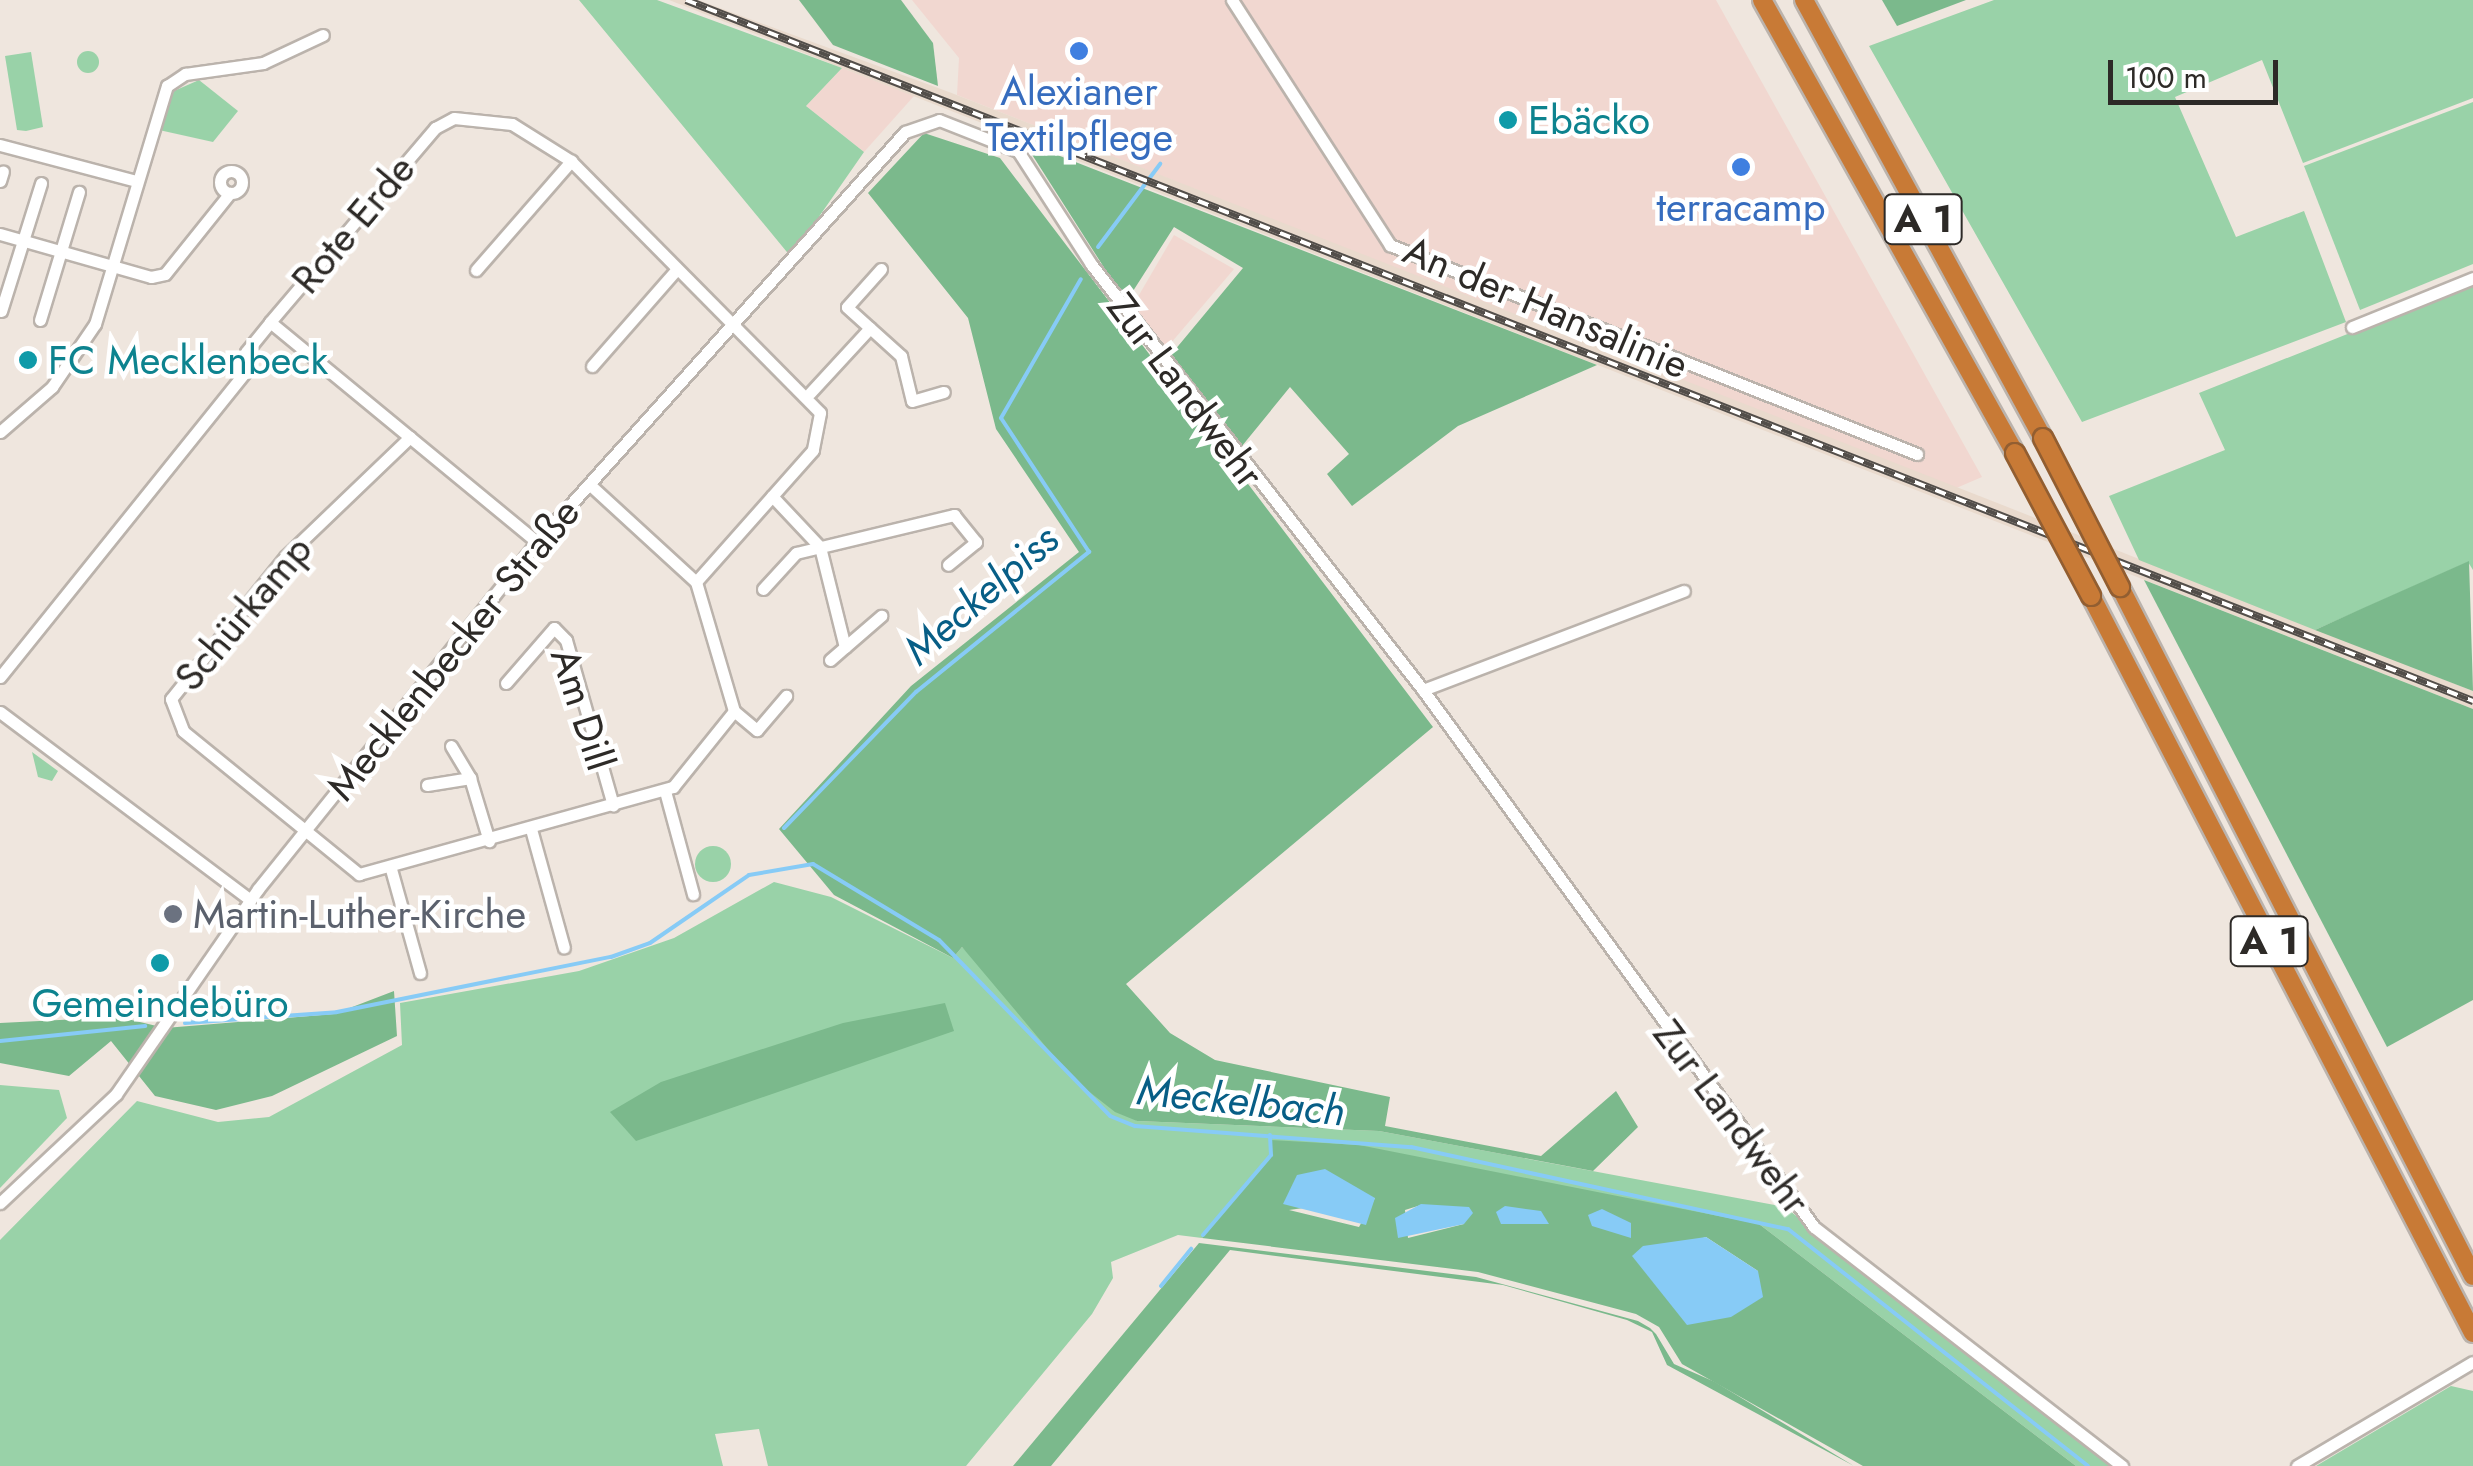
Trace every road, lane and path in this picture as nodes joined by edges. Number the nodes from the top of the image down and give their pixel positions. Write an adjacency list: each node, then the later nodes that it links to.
1 (1232, 0): 31 (street, An der Hansalinie)
2 (1762, 0): 64 (highway, A 1, bridge)
3 (1804, 0): 63 (highway, A 1, bridge)
4 (323, 35): 8 (street)
5 (933, 120): 23 (street, Mecklenbecker Straße); 45 (street, Zur Landwehr)
6 (0, 145): 8 (street)
7 (571, 161): 16 (street, Rote Erde); 18 (street); 22 (street, Rote Erde)
8 (136, 181): 15 (street)
9 (41, 183): 13 (street)
10 (79, 192): 14 (street)
11 (230, 193): 15 (street)
12 (0, 234): 13 (street)
13 (24, 242): 14 (street); 20 (street)
14 (62, 254): 15 (street); 21 (street)
15 (113, 268): 29 (street)
16 (677, 269): 23 (street, Rote Erde); 26 (street)
17 (882, 269): 25 (street)
18 (476, 270)
19 (2473, 278): 24 (street)
20 (0, 311)
21 (40, 320)
22 (270, 322): 30 (street); 43 (street, Rote Erde)
23 (735, 326): 28 (street); 32 (street, Mecklenbecker Straße)
24 (2352, 327)
25 (870, 328): 27 (street); 28 (street)
26 (592, 366)
27 (944, 392)
28 (810, 393): 33 (street)
29 (0, 432)
30 (410, 437): 34 (street); 55 (street, Schürkamp)
31 (1917, 454)
32 (589, 484): 34 (street, Mecklenbecker Straße); 37 (street)
33 (772, 496): 35 (street); 37 (street)
34 (537, 542): 55 (street, Mecklenbecker Straße)
35 (820, 547): 36 (street); 38 (street); 41 (street)
36 (948, 565)
37 (696, 582): 47 (street)
38 (764, 589)
39 (1684, 591): 45 (street)
40 (882, 616): 41 (street)
41 (845, 646): 42 (street)
42 (830, 660)
43 (0, 677)
44 (506, 684): 53 (street, Am Dill)
45 (1423, 690): 66 (street, Zur Landwehr)
46 (786, 696): 47 (street)
47 (734, 711): 52 (street, Am Dill)
48 (0, 712): 59 (street)
49 (451, 746): 50 (street)
50 (470, 778): 51 (street); 56 (street)
51 (426, 786)
52 (665, 791): 53 (street, Am Dill); 58 (street, Am Dill)
53 (613, 805): 54 (street, Am Dill)
54 (530, 829): 56 (street, Am Dill); 60 (street)
55 (304, 830): 57 (street, Am Dill); 59 (street, Mecklenbecker Straße)
56 (489, 841): 57 (street, Am Dill)
57 (391, 869): 61 (street)
58 (693, 894)
59 (250, 900): 62 (street, Mecklenbecker Straße)
60 (564, 948)
61 (420, 973)
62 (0, 1203)
63 (2472, 1273)
64 (2473, 1334)
65 (2473, 1362): 67 (street)
66 (2122, 1466)
67 (2296, 1466)

